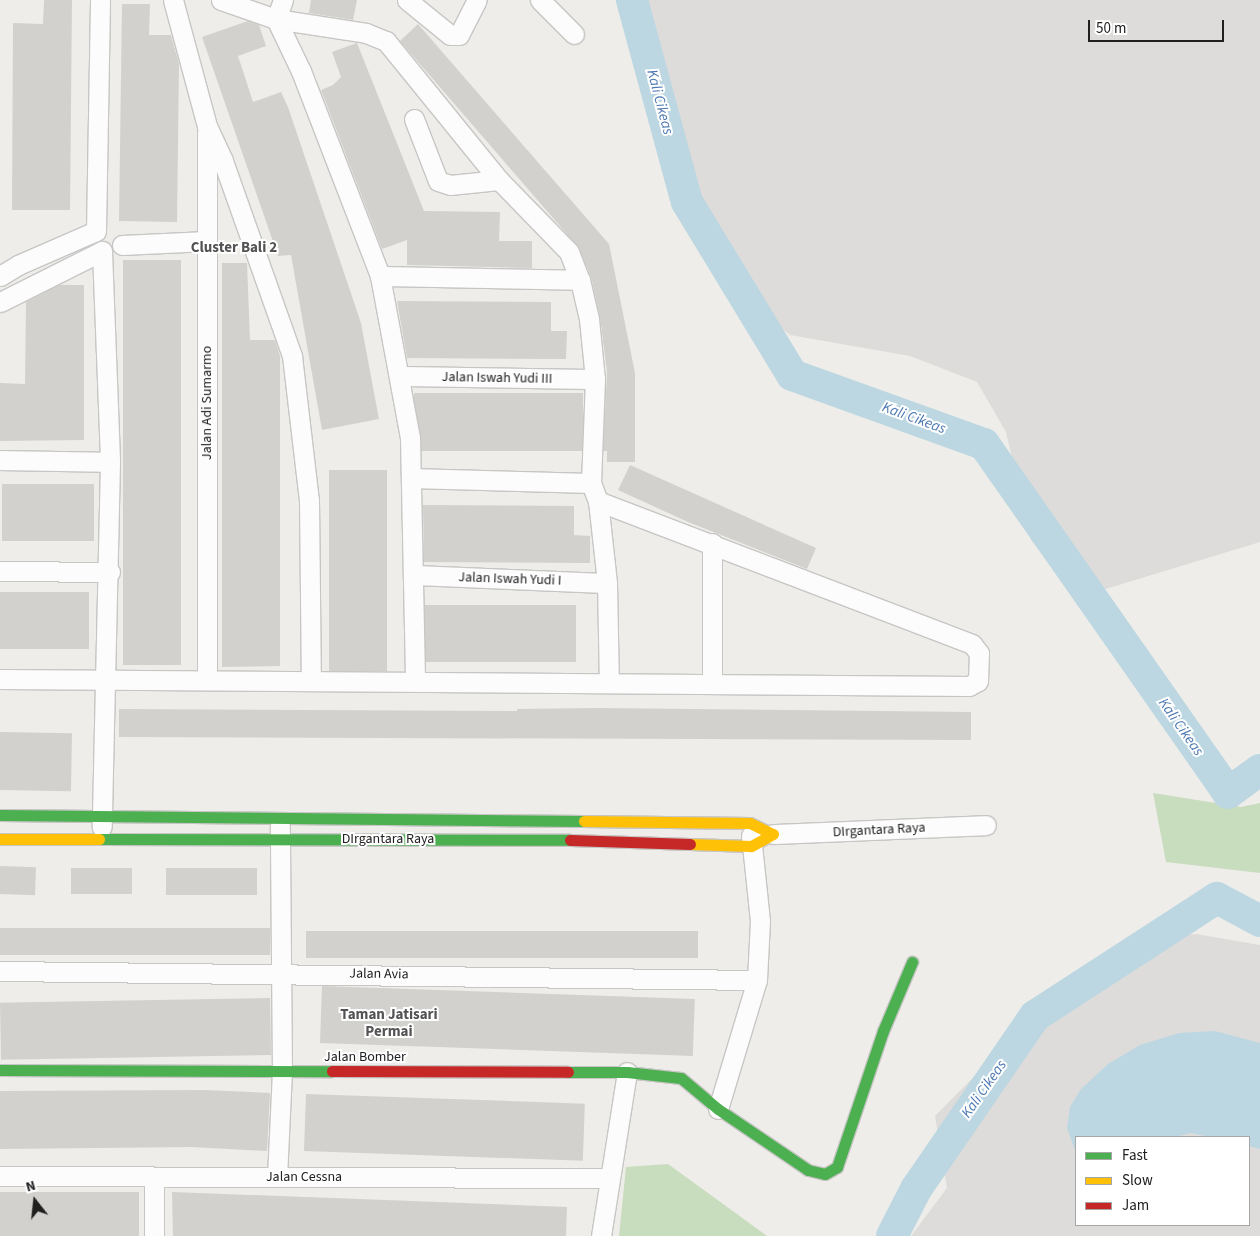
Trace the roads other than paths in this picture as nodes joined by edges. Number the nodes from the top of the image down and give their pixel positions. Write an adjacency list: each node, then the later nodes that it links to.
1 (100, 0): 15 (street)
2 (174, 0): 11 (street)
3 (221, 0): 8 (street)
4 (283, 0): 8 (street)
5 (407, 0): 6 (street)
6 (477, 0)
7 (540, 0): 9 (street)
8 (276, 19): 12 (street); 16 (street)
9 (574, 34)
10 (414, 120): 12 (street)
11 (207, 126): 13 (street, Jalan Adi Sumarmo); 34 (street)
12 (499, 180): 17 (street)
13 (207, 241): 14 (street); 32 (street, Jalan Adi Sumarmo)
14 (122, 245)
15 (0, 276)
16 (380, 276): 17 (street); 19 (street)
17 (580, 280): 20 (street)
18 (0, 302): 22 (street)
19 (399, 376): 20 (street, Jalan Iswah Yudi III); 23 (street)
20 (595, 379): 24 (street)
21 (0, 460): 22 (street)
22 (110, 462): 28 (street)
23 (411, 478): 24 (street); 29 (street)
24 (591, 483): 25 (street)
25 (598, 501): 26 (street); 30 (street)
26 (712, 542): 37 (street); 37 (street)
27 (0, 572): 28 (street)
28 (110, 572): 33 (street)
29 (413, 575): 30 (street, Jalan Iswah Yudi I); 35 (street)
30 (607, 582): 36 (street)
31 (0, 679): 33 (street)
32 (207, 679): 33 (street); 34 (street)
33 (103, 680): 39 (street)
34 (312, 680): 35 (street)
35 (415, 681): 36 (street)
36 (610, 683): 37 (street)
37 (712, 684)
38 (0, 815): 39 (street, DIrgantara Raya)
39 (103, 815): 40 (street, DIrgantara Raya); 46 (street)
40 (279, 818): 43 (street, DIrgantara Raya); 47 (street)
41 (750, 823): 43 (street, DIrgantara Raya); 44 (street, DIrgantara Raya); 48 (street)
42 (986, 825): 44 (street, DIrgantara Raya)
43 (518, 830): 47 (street, DIrgantara Raya); 48 (street, DIrgantara Raya)
44 (772, 834): 48 (street, DIrgantara Raya)
45 (0, 839): 46 (street, DIrgantara Raya)
46 (102, 839): 47 (street, DIrgantara Raya)
47 (281, 840): 51 (street)
48 (751, 846): 52 (street)
49 (912, 962): 56 (street, Jalan Bomber)
50 (0, 971): 51 (street, Jalan Avia)
51 (282, 972): 52 (street, Jalan Avia); 54 (street)
52 (757, 980): 56 (street)
53 (0, 1070): 54 (street, Jalan Bomber)
54 (282, 1072): 55 (street, Jalan Bomber); 59 (street)
55 (627, 1072): 56 (street, Jalan Bomber); 60 (street)
56 (718, 1109)
57 (0, 1176): 58 (street, Jalan Cessna)
58 (154, 1177): 59 (street, Jalan Cessna); 61 (street)
59 (277, 1177): 60 (street, Jalan Cessna)
60 (609, 1178): 62 (street)
61 (154, 1236)
62 (601, 1236)

